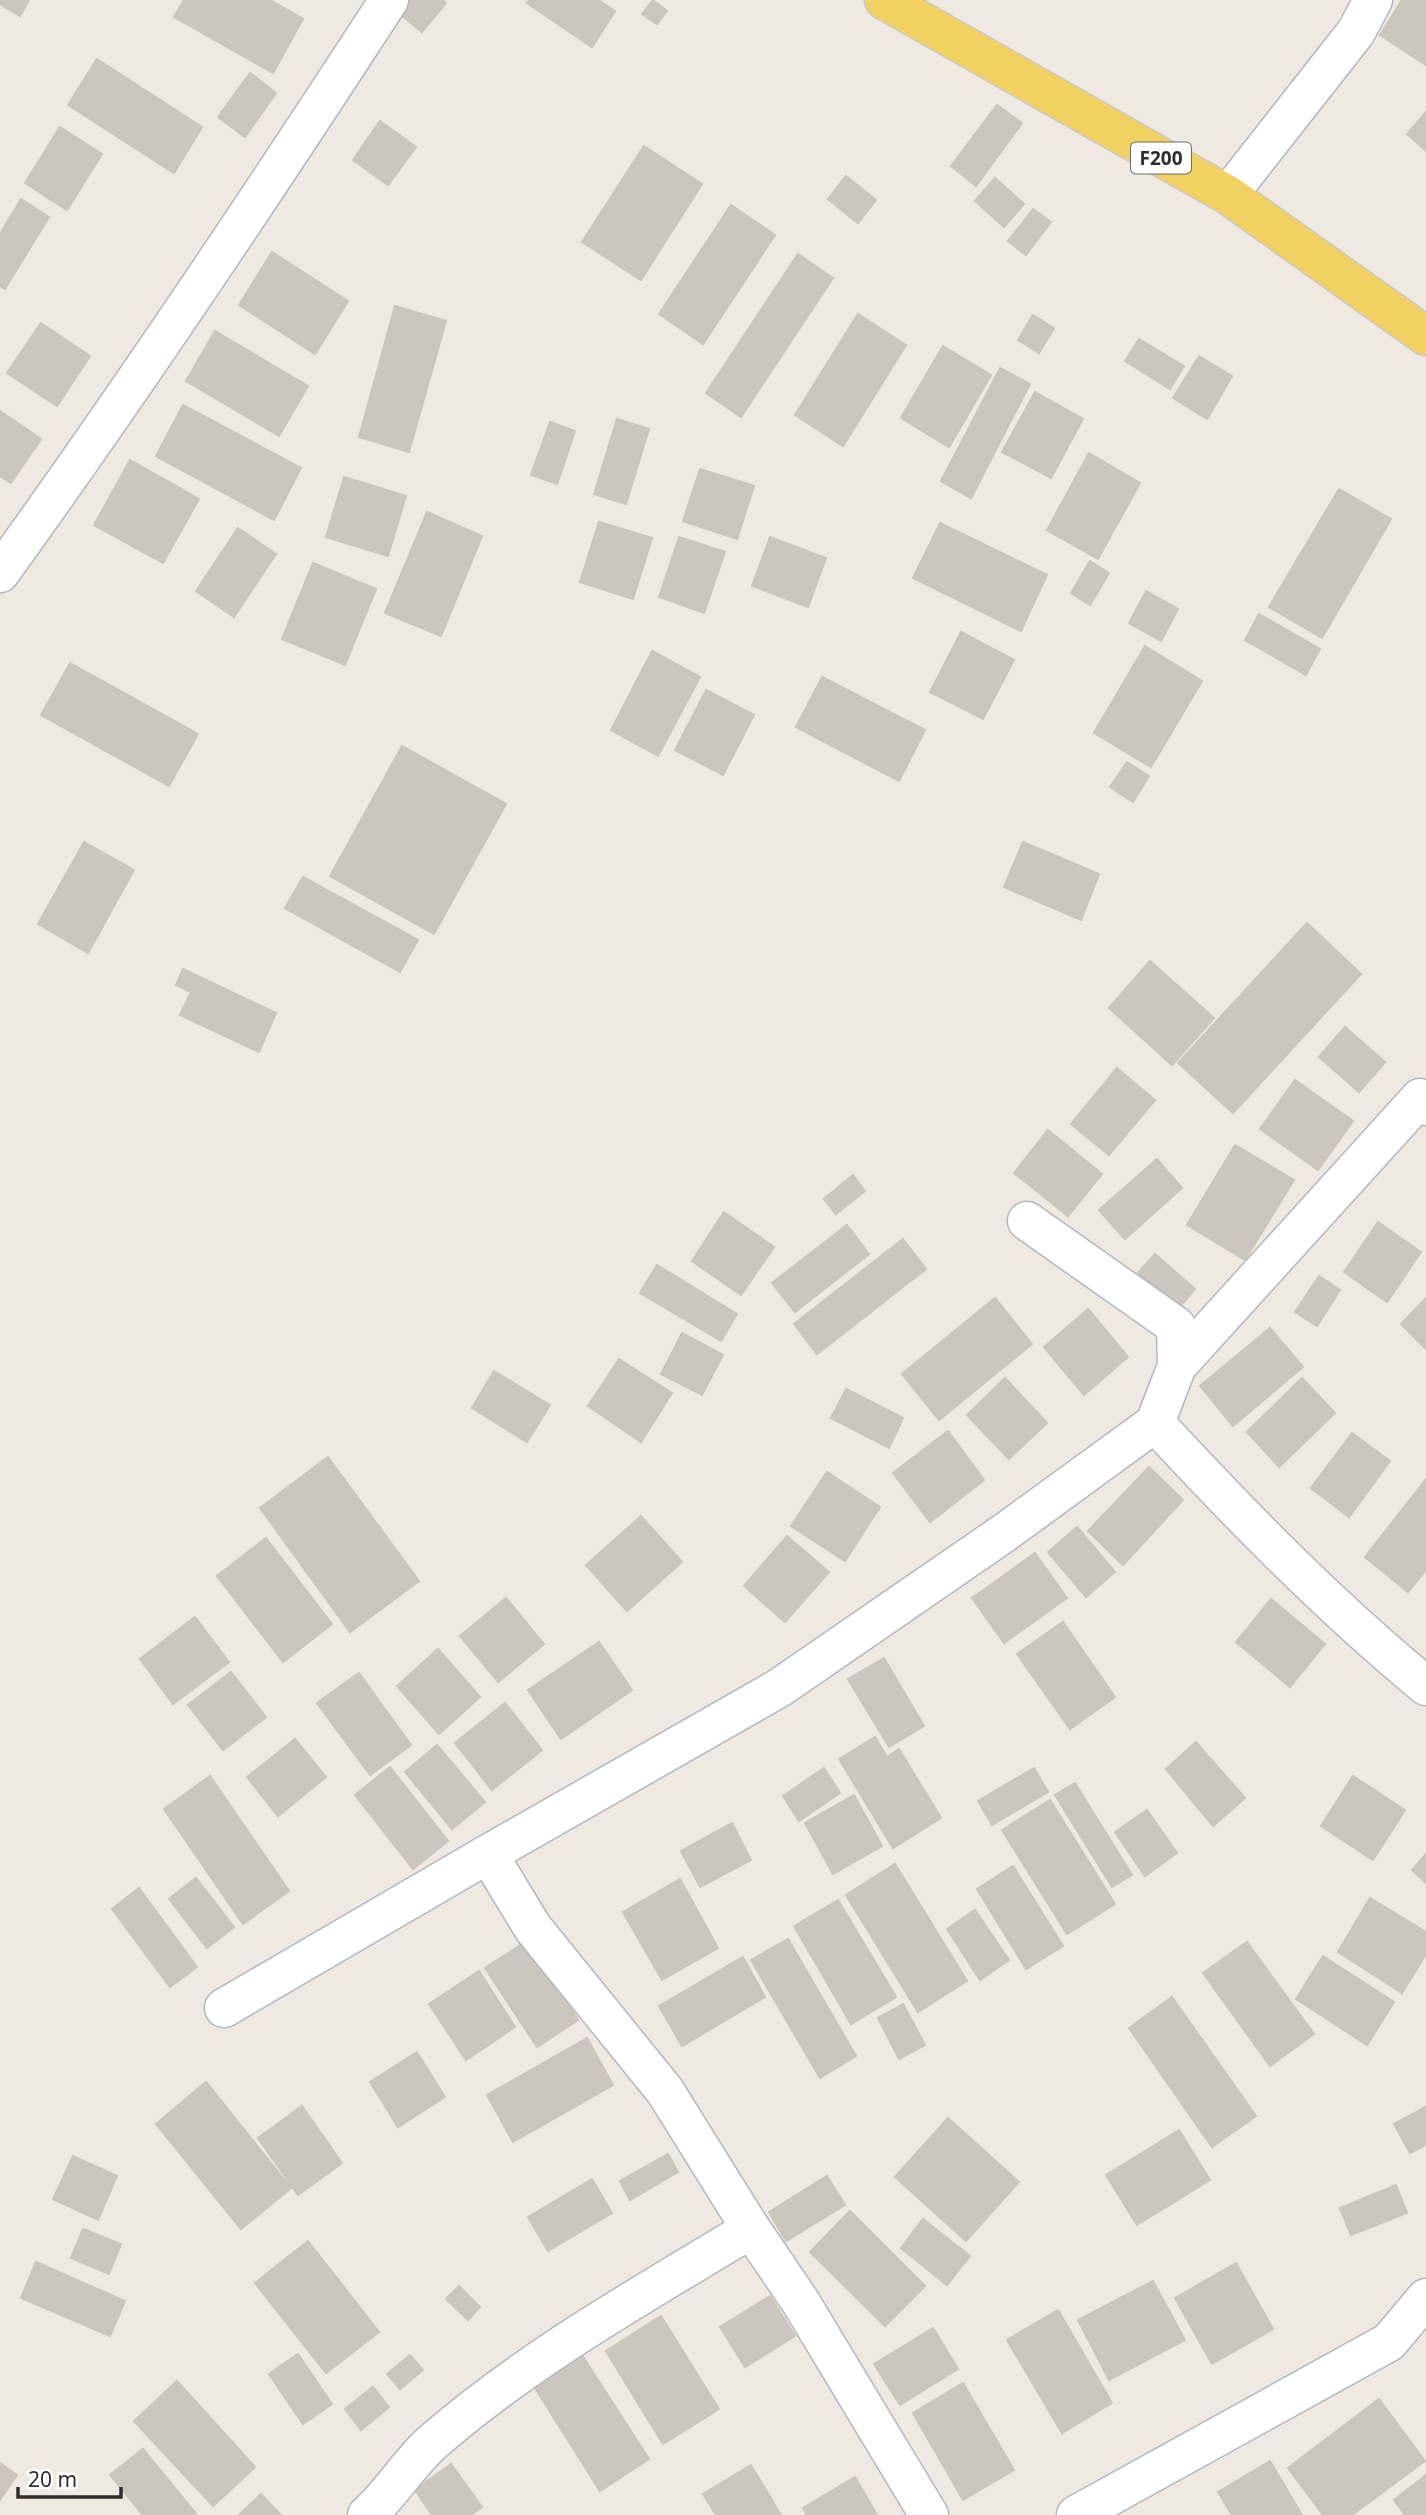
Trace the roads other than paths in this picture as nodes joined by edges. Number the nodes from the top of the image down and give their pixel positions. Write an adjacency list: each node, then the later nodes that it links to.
1 (388, 0): 6 (street)
2 (884, 0): 4 (main road, F200)
3 (1373, 0): 4 (street)
4 (1228, 195): 5 (main road, F200)
5 (1426, 336)
6 (0, 573)
7 (1426, 1105): 9 (street)
8 (1027, 1221): 9 (street)
9 (1177, 1366): 10 (street)
10 (1155, 1423): 11 (street); 12 (street)
11 (1426, 1686)
12 (488, 1854): 13 (street); 14 (street)
13 (224, 2008)
14 (751, 2229): 16 (street); 17 (street)
15 (1426, 2298): 18 (street)
16 (367, 2515)
17 (929, 2515)
18 (1076, 2515)

